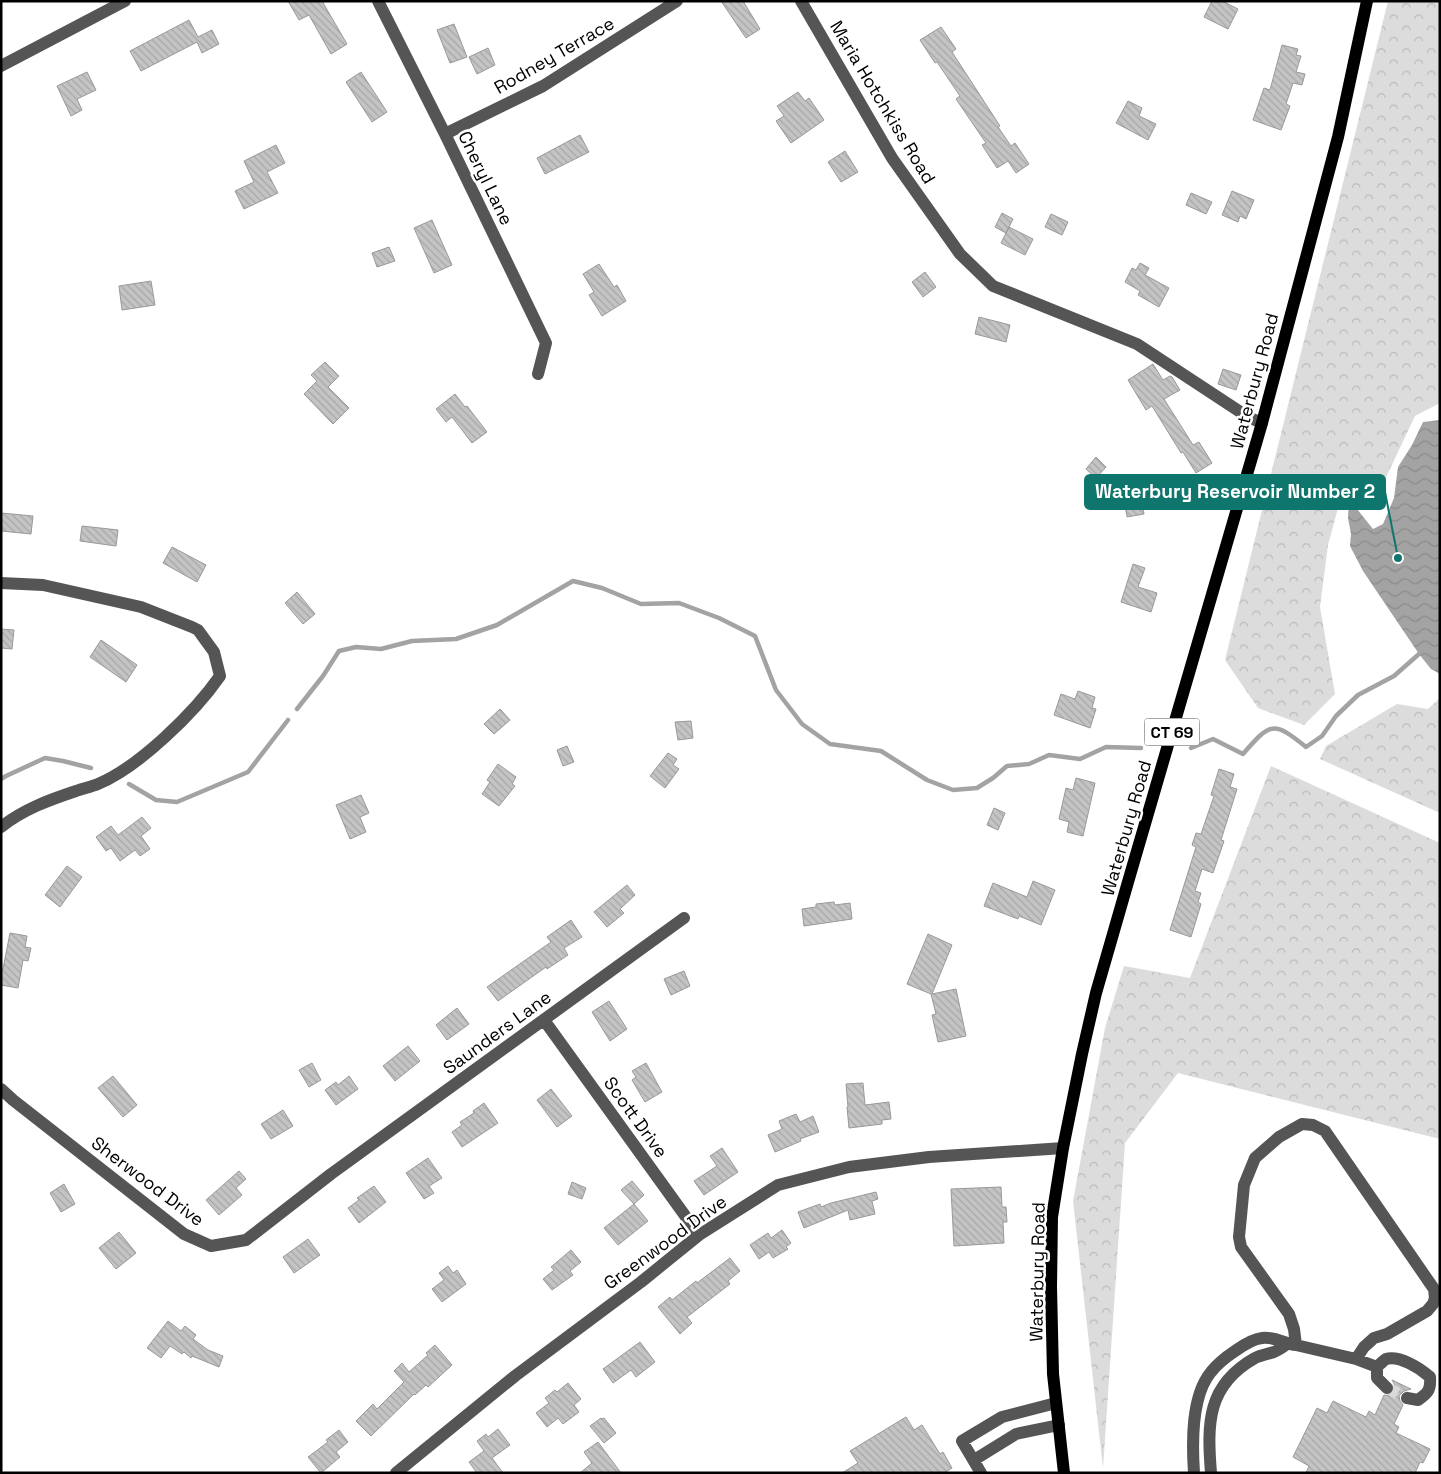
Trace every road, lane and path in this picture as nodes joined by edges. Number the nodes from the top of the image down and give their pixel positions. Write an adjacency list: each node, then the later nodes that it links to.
1 (125, 1): 6 (street)
2 (378, 1): 7 (street, Cheryl Lane)
3 (677, 1): 7 (street, Rodney Terrace)
4 (801, 1): 9 (street, Maria Hotchkiss Road)
5 (1367, 1): 9 (main road, Waterbury Road / CT 69)
6 (1, 66)
7 (446, 134): 8 (street, Cheryl Lane)
8 (538, 374)
9 (1262, 423): 15 (main road, Waterbury Road / CT 69)
10 (1, 583): 11 (street)
11 (1, 827)
12 (684, 918): 13 (street, Saunders Lane)
13 (544, 1020): 16 (street, Saunders Lane); 17 (street, Scott Drive)
14 (1, 1089): 16 (street, Sherwood Drive)
15 (1063, 1148): 17 (street, Greenwood Drive); 23 (main road, Waterbury Road / CT 69)
16 (332, 1174)
17 (699, 1235): 28 (street, Greenwood Drive)
18 (1292, 1344): 19 (street); 19 (street); 24 (street); 25 (street)
19 (1356, 1359): 20 (street)
20 (1377, 1367): 21 (street); 22 (street)
21 (1387, 1388)
22 (1407, 1398)
23 (1056, 1402): 26 (main road, Waterbury Road / CT 69); 27 (street)
24 (1194, 1422): 25 (street); 31 (street)
25 (1211, 1423): 32 (street)
26 (1059, 1425): 27 (street); 30 (main road, Waterbury Road / CT 69)
27 (974, 1460): 29 (street)
28 (396, 1473)
29 (981, 1473)
30 (1064, 1473)
31 (1194, 1473)
32 (1211, 1473)

